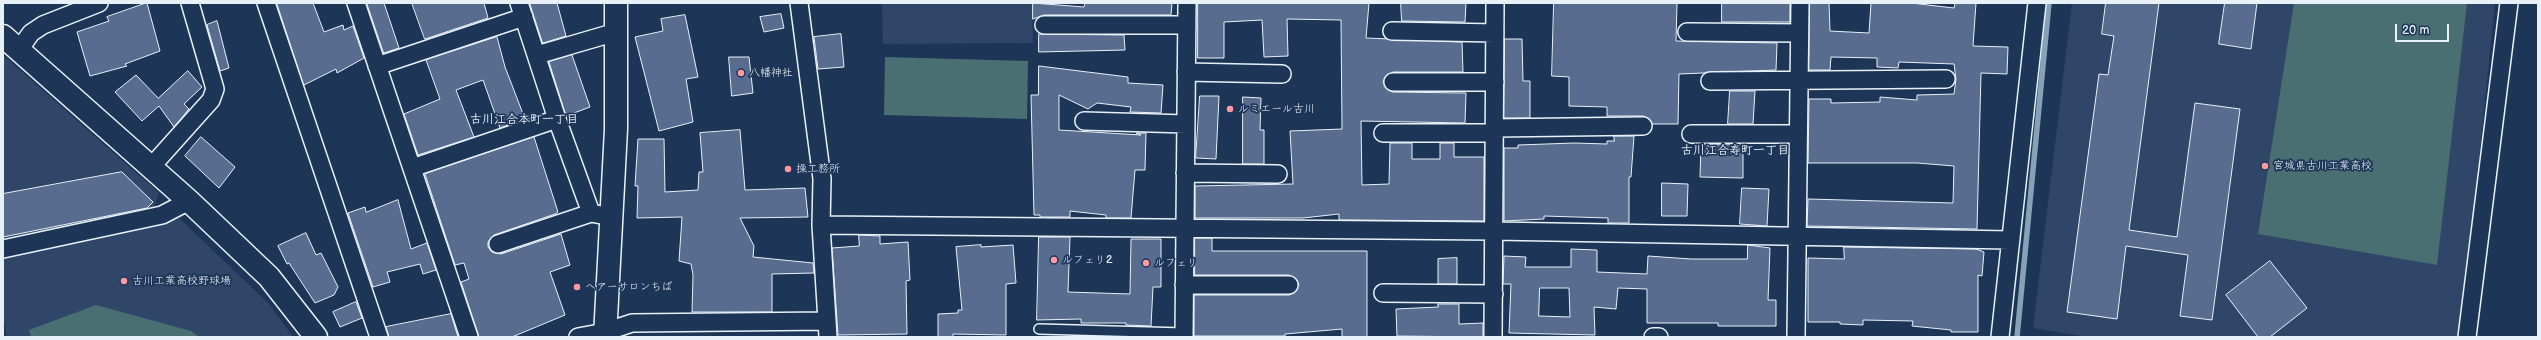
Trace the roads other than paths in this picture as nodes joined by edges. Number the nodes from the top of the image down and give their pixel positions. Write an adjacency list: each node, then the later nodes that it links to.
1 (98, 3): 20 (street)
2 (190, 3): 38 (street)
3 (266, 3): 60 (street)
4 (356, 3): 22 (street)
5 (616, 3): 16 (street)
6 (799, 3): 44 (street)
7 (1187, 3): 14 (street)
8 (1495, 3): 19 (street)
9 (1800, 3): 18 (street)
10 (2037, 3): 48 (street)
11 (2509, 3): 68 (street)
12 (522, 10): 21 (street); 22 (street)
13 (1044, 25): 14 (street)
14 (1187, 25): 23 (street)
15 (1392, 31): 19 (street)
16 (616, 32): 21 (street); 43 (street)
17 (1687, 32): 18 (street)
18 (1799, 32): 27 (street)
19 (1495, 33): 29 (street)
20 (11, 43): 38 (street)
21 (537, 55): 30 (street)
22 (377, 66): 39 (street)
23 (1186, 72): 24 (street); 32 (street)
24 (1282, 74)
25 (1946, 79): 27 (street)
26 (1710, 81): 27 (street)
27 (1798, 81): 37 (street)
28 (1393, 82): 29 (street)
29 (1495, 82): 34 (street)
30 (557, 119): 39 (street); 43 (street)
31 (1084, 121): 32 (street)
32 (1186, 124): 40 (street)
33 (1643, 126): 34 (street)
34 (1495, 130): 35 (street); 46 (street)
35 (1383, 133)
36 (1691, 134): 37 (street)
37 (1798, 134): 47 (street)
38 (151, 167): 42 (street)
39 (412, 168): 61 (street)
40 (1185, 173): 41 (street); 45 (street)
41 (1278, 174)
42 (190, 201): 50 (street); 59 (street)
43 (602, 215): 49 (street); 57 (street)
44 (822, 225): 45 (street); 55 (street)
45 (1184, 228): 46 (street); 51 (street)
46 (1494, 231): 47 (street); 54 (street)
47 (1797, 237): 48 (street); 66 (street)
48 (2010, 240): 67 (street)
49 (498, 244)
50 (3, 249)
51 (1184, 285): 52 (street); 58 (street)
52 (1289, 285)
53 (1383, 293): 54 (street)
54 (1494, 294): 63 (street)
55 (827, 329): 57 (street)
56 (1039, 329): 58 (lane)
57 (605, 335): 62 (street)
58 (1184, 335)
59 (316, 337)
60 (379, 337)
61 (469, 337)
62 (578, 337)
63 (1493, 337)
64 (1653, 337): 65 (street)
65 (1659, 337)
66 (1796, 337)
67 (2000, 337)
68 (2467, 337)

